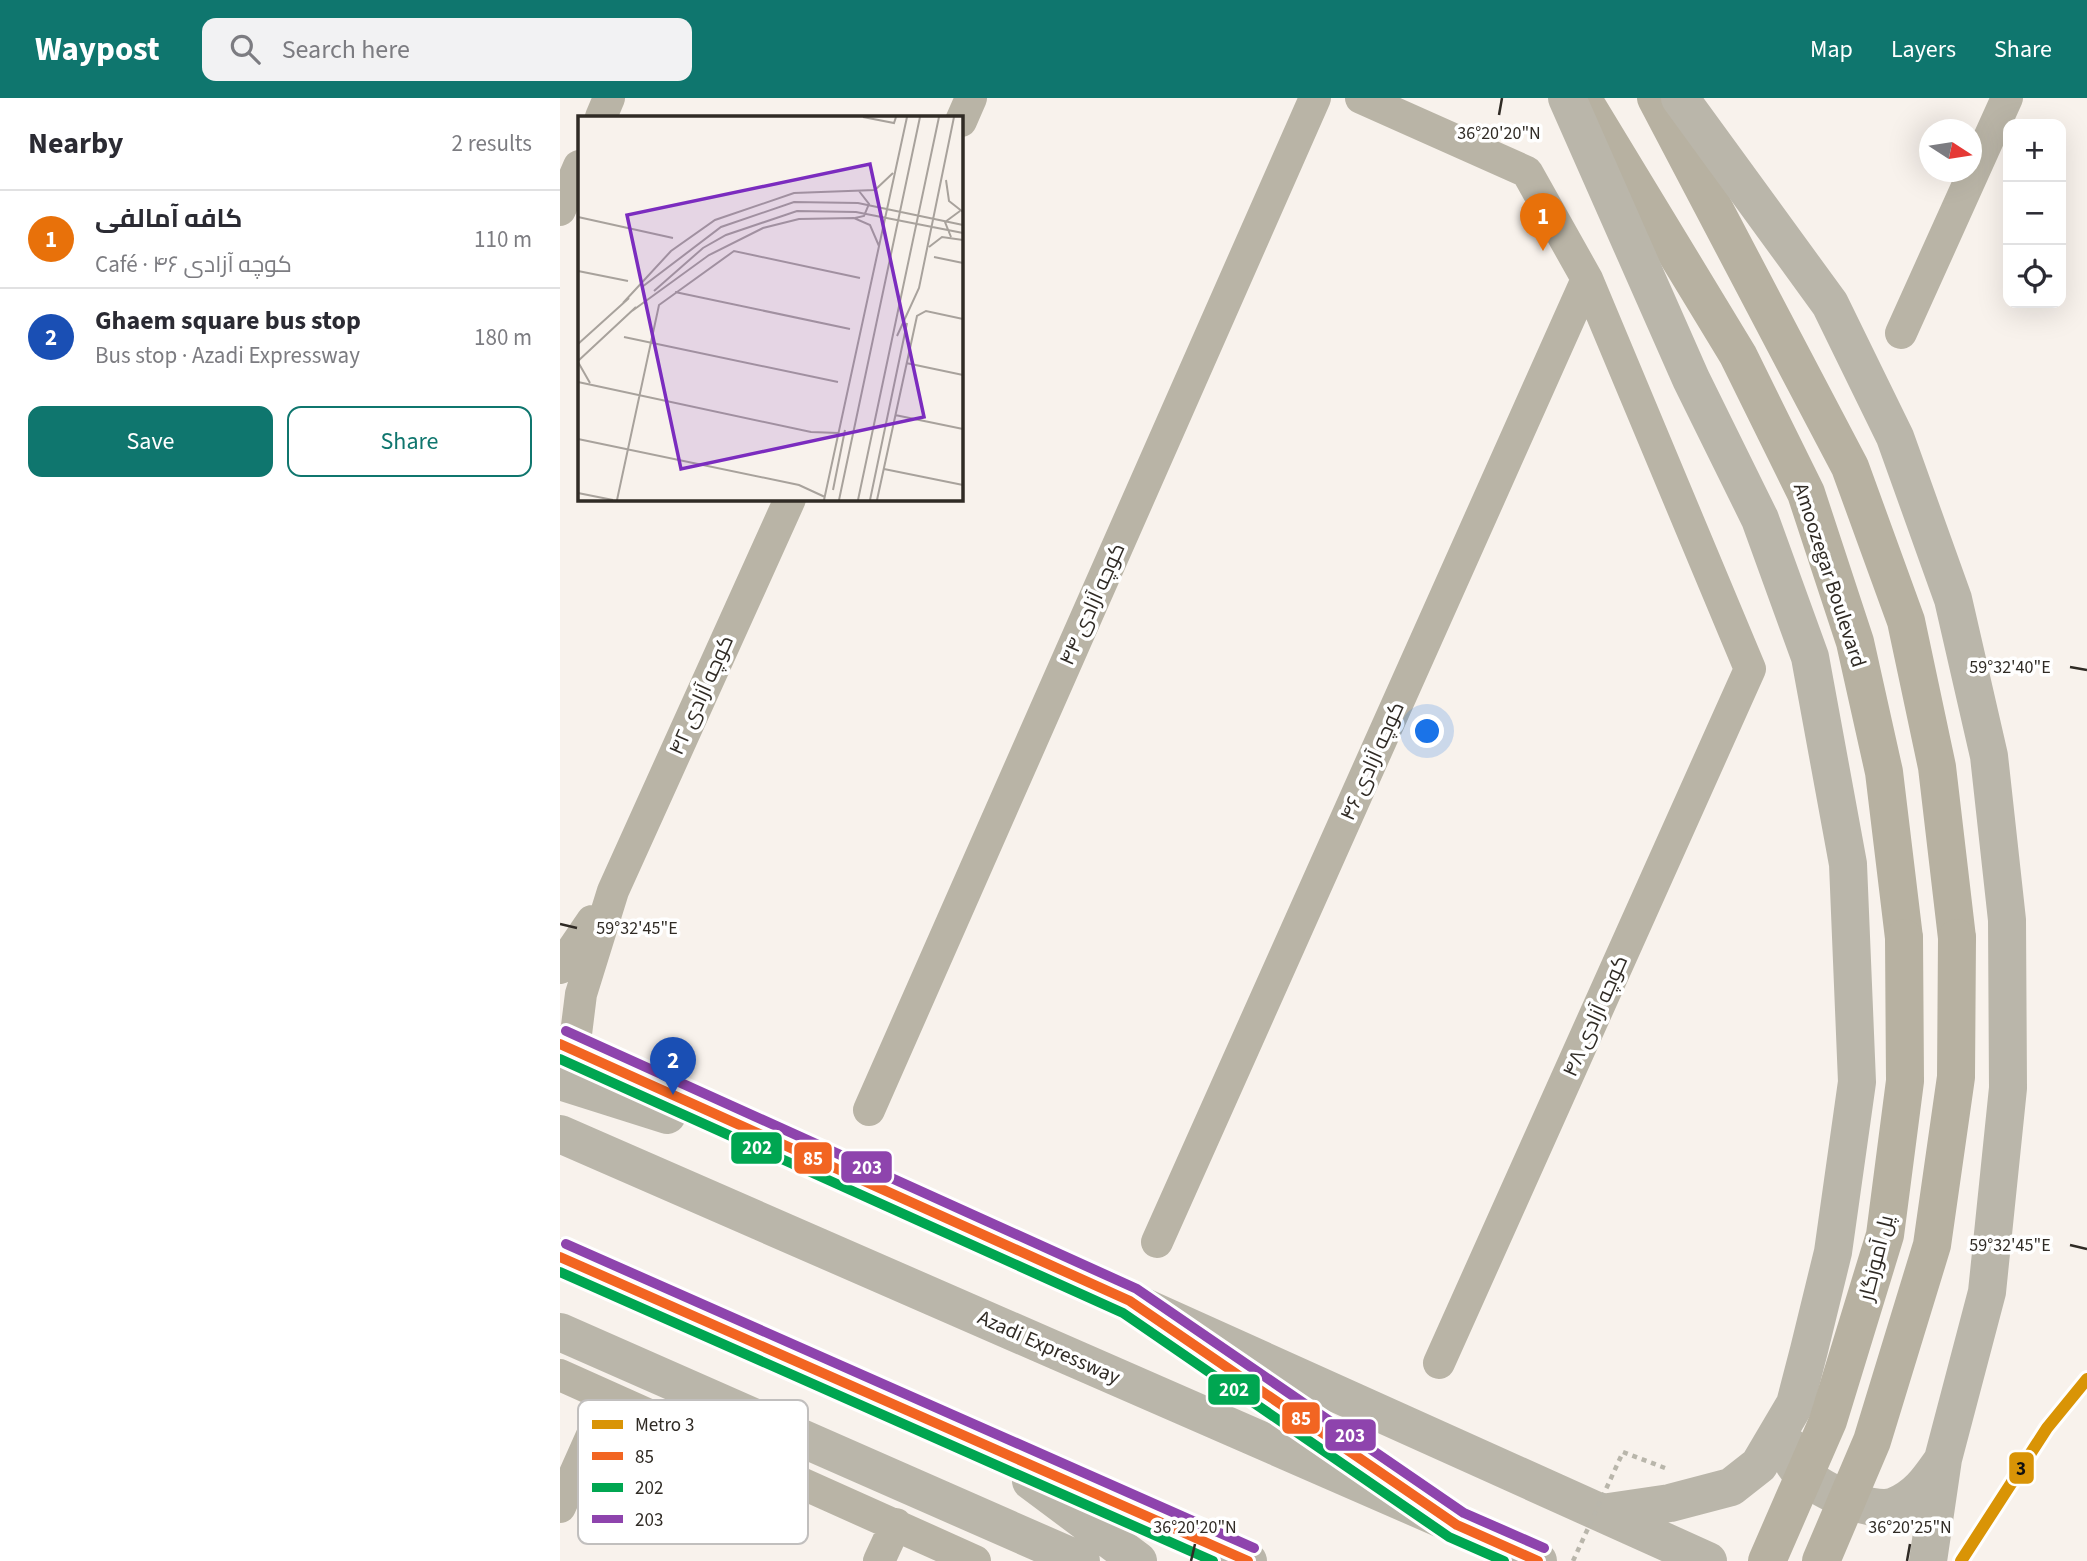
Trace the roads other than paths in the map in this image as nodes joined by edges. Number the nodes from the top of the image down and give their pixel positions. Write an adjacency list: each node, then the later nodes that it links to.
1 (609, 98): 10 (street)
2 (971, 98): 11 (street)
3 (1315, 98): 21 (street, کوچه آزادی ۴۴)
4 (1361, 98): 14 (street)
5 (1567, 98): 33 (highway)
6 (1582, 98): 18 (main road, Amoozegar Boulevard)
7 (1656, 98): 51 (main road, bridge)
8 (1680, 98): 36 (highway)
9 (2007, 98): 15 (street)
10 (601, 116)
11 (962, 119)
12 (578, 168): 13 (street)
13 (560, 210)
14 (1587, 279): 23 (street, کوچه آزادی ۴۶); 27 (street, کوچه آزادی ۴۸)
15 (1902, 333)
16 (790, 500): 17 (street, کوچه آزادی ۴۲)
17 (612, 891): 19 (street, کوچه آزادی ۴۲); 20 (street, کوچه آزادی ۴۲)
18 (1904, 938): 50 (main road, پل آموزگار, bridge)
19 (560, 968)
20 (564, 1059): 25 (highway)
21 (869, 1110)
22 (560, 1133): 42 (highway, Azadi Expressway)
23 (1157, 1242)
24 (560, 1256): 34 (highway)
25 (1130, 1301): 40 (highway); 42 (highway)
26 (560, 1332): 32 (highway)
27 (1439, 1363)
28 (560, 1375): 29 (street)
29 (610, 1397): 30 (street); 31 (street)
30 (609, 1400)
31 (617, 1400)
32 (715, 1400)
33 (1795, 1404): 36 (highway); 40 (highway)
34 (974, 1438): 46 (highway); 47 (highway)
35 (808, 1441): 45 (highway)
36 (1943, 1459): 52 (highway)
37 (578, 1467): 39 (street)
38 (808, 1485): 41 (street)
39 (560, 1507)
40 (1602, 1513): 49 (highway)
41 (896, 1524): 43 (street); 44 (street)
42 (1457, 1525): 48 (highway, Azadi Expressway)
43 (879, 1561)
44 (975, 1561)
45 (1081, 1561)
46 (1138, 1561)
47 (1248, 1561)
48 (1538, 1561)
49 (1708, 1561)
50 (1767, 1561)
51 (1821, 1561)
52 (1928, 1561)

